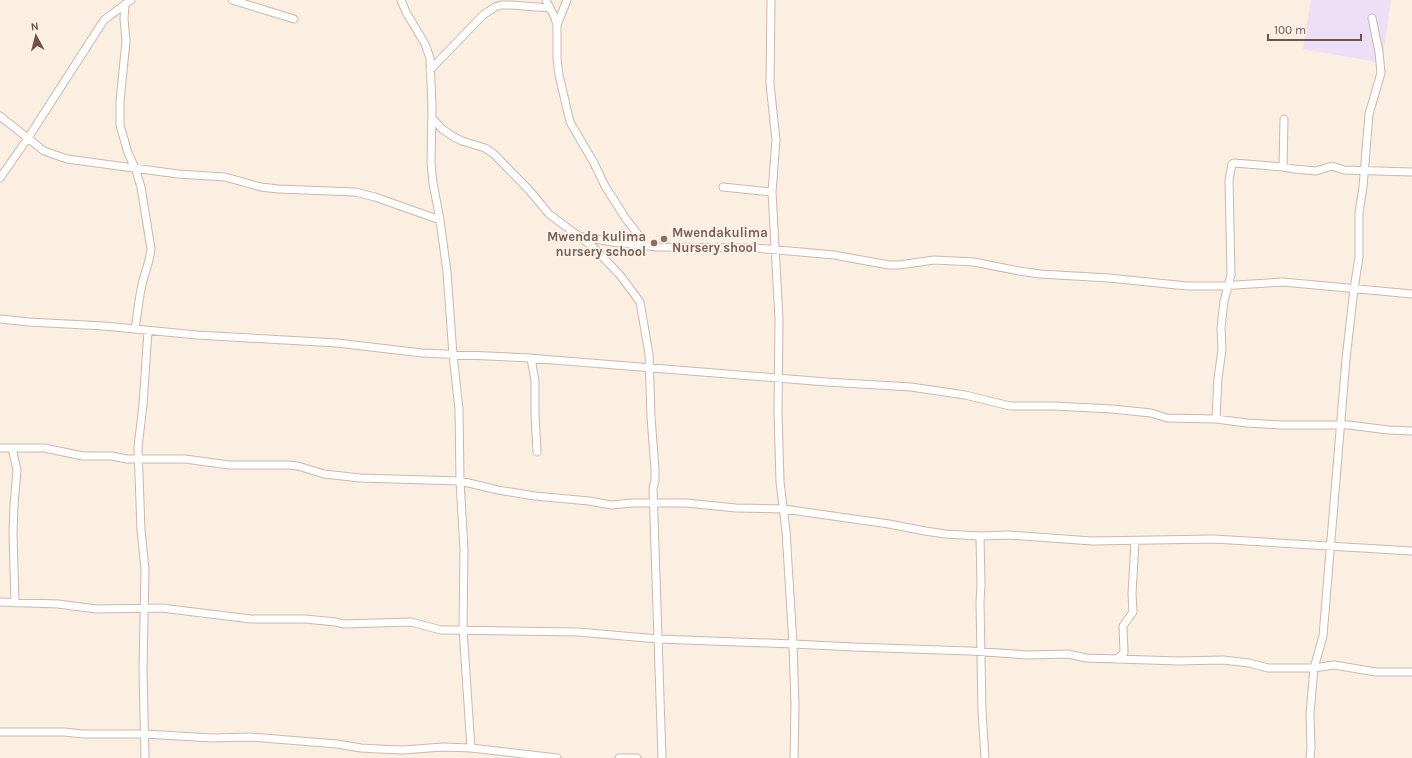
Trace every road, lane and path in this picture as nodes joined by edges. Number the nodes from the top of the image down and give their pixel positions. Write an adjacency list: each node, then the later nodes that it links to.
1 (232, 0): 9 (street)
2 (401, 0): 11 (street)
3 (546, 0): 7 (street)
4 (567, 0): 10 (street)
5 (771, 0): 22 (street)
6 (128, 2): 15 (street); 17 (street)
7 (550, 8): 10 (street); 11 (street)
8 (1372, 18): 18 (street)
9 (294, 19)
10 (557, 25): 25 (street)
11 (430, 70): 13 (street)
12 (0, 116): 15 (street)
13 (432, 118): 23 (street); 24 (street)
14 (1284, 119): 16 (street)
15 (28, 138): 17 (street); 20 (street)
16 (1283, 167): 18 (street); 27 (street)
17 (135, 168): 23 (street); 31 (street)
18 (1364, 171): 19 (street); 28 (street)
19 (1412, 172)
20 (0, 178)
21 (723, 187): 22 (street)
22 (772, 192): 26 (street)
23 (440, 220): 33 (street)
24 (578, 236): 25 (street); 35 (street)
25 (639, 245): 26 (street)
26 (776, 250): 27 (street); 36 (street)
27 (1227, 286): 28 (street); 37 (street)
28 (1354, 289): 29 (street); 38 (street)
29 (1412, 294)
30 (0, 319): 31 (street)
31 (135, 330): 32 (street)
32 (148, 330): 33 (street); 43 (street)
33 (452, 355): 34 (street); 44 (street)
34 (531, 358): 35 (street); 42 (street)
35 (650, 367): 36 (street); 45 (street)
36 (779, 378): 37 (street); 46 (street)
37 (1216, 419): 38 (street)
38 (1341, 425): 39 (street); 49 (street)
39 (1412, 431)
40 (0, 448): 41 (street)
41 (12, 448): 43 (street); 52 (street)
42 (537, 452)
43 (139, 460): 44 (street); 53 (street)
44 (460, 481): 45 (street); 54 (street)
45 (654, 503): 46 (street); 55 (street)
46 (784, 510): 47 (street); 56 (street)
47 (980, 536): 48 (street); 57 (street)
48 (1135, 541): 49 (street); 58 (street)
49 (1331, 546): 50 (street); 59 (street)
50 (1412, 551)
51 (0, 602): 52 (street)
52 (15, 603): 53 (street)
53 (143, 609): 54 (street); 62 (street)
54 (463, 629): 55 (street); 63 (street)
55 (658, 639): 56 (street); 68 (street)
56 (793, 644): 57 (street); 69 (street)
57 (981, 651): 58 (street); 70 (street)
58 (1117, 659): 59 (street)
59 (1314, 668): 60 (street); 71 (street)
60 (1412, 672)
61 (0, 732): 62 (street)
62 (145, 734): 63 (street); 64 (street)
63 (471, 748): 65 (street)
64 (145, 758)
65 (557, 758)
66 (619, 758): 67 (street)
67 (636, 758)
68 (662, 758)
69 (794, 758)
70 (985, 758)
71 (1310, 758)

